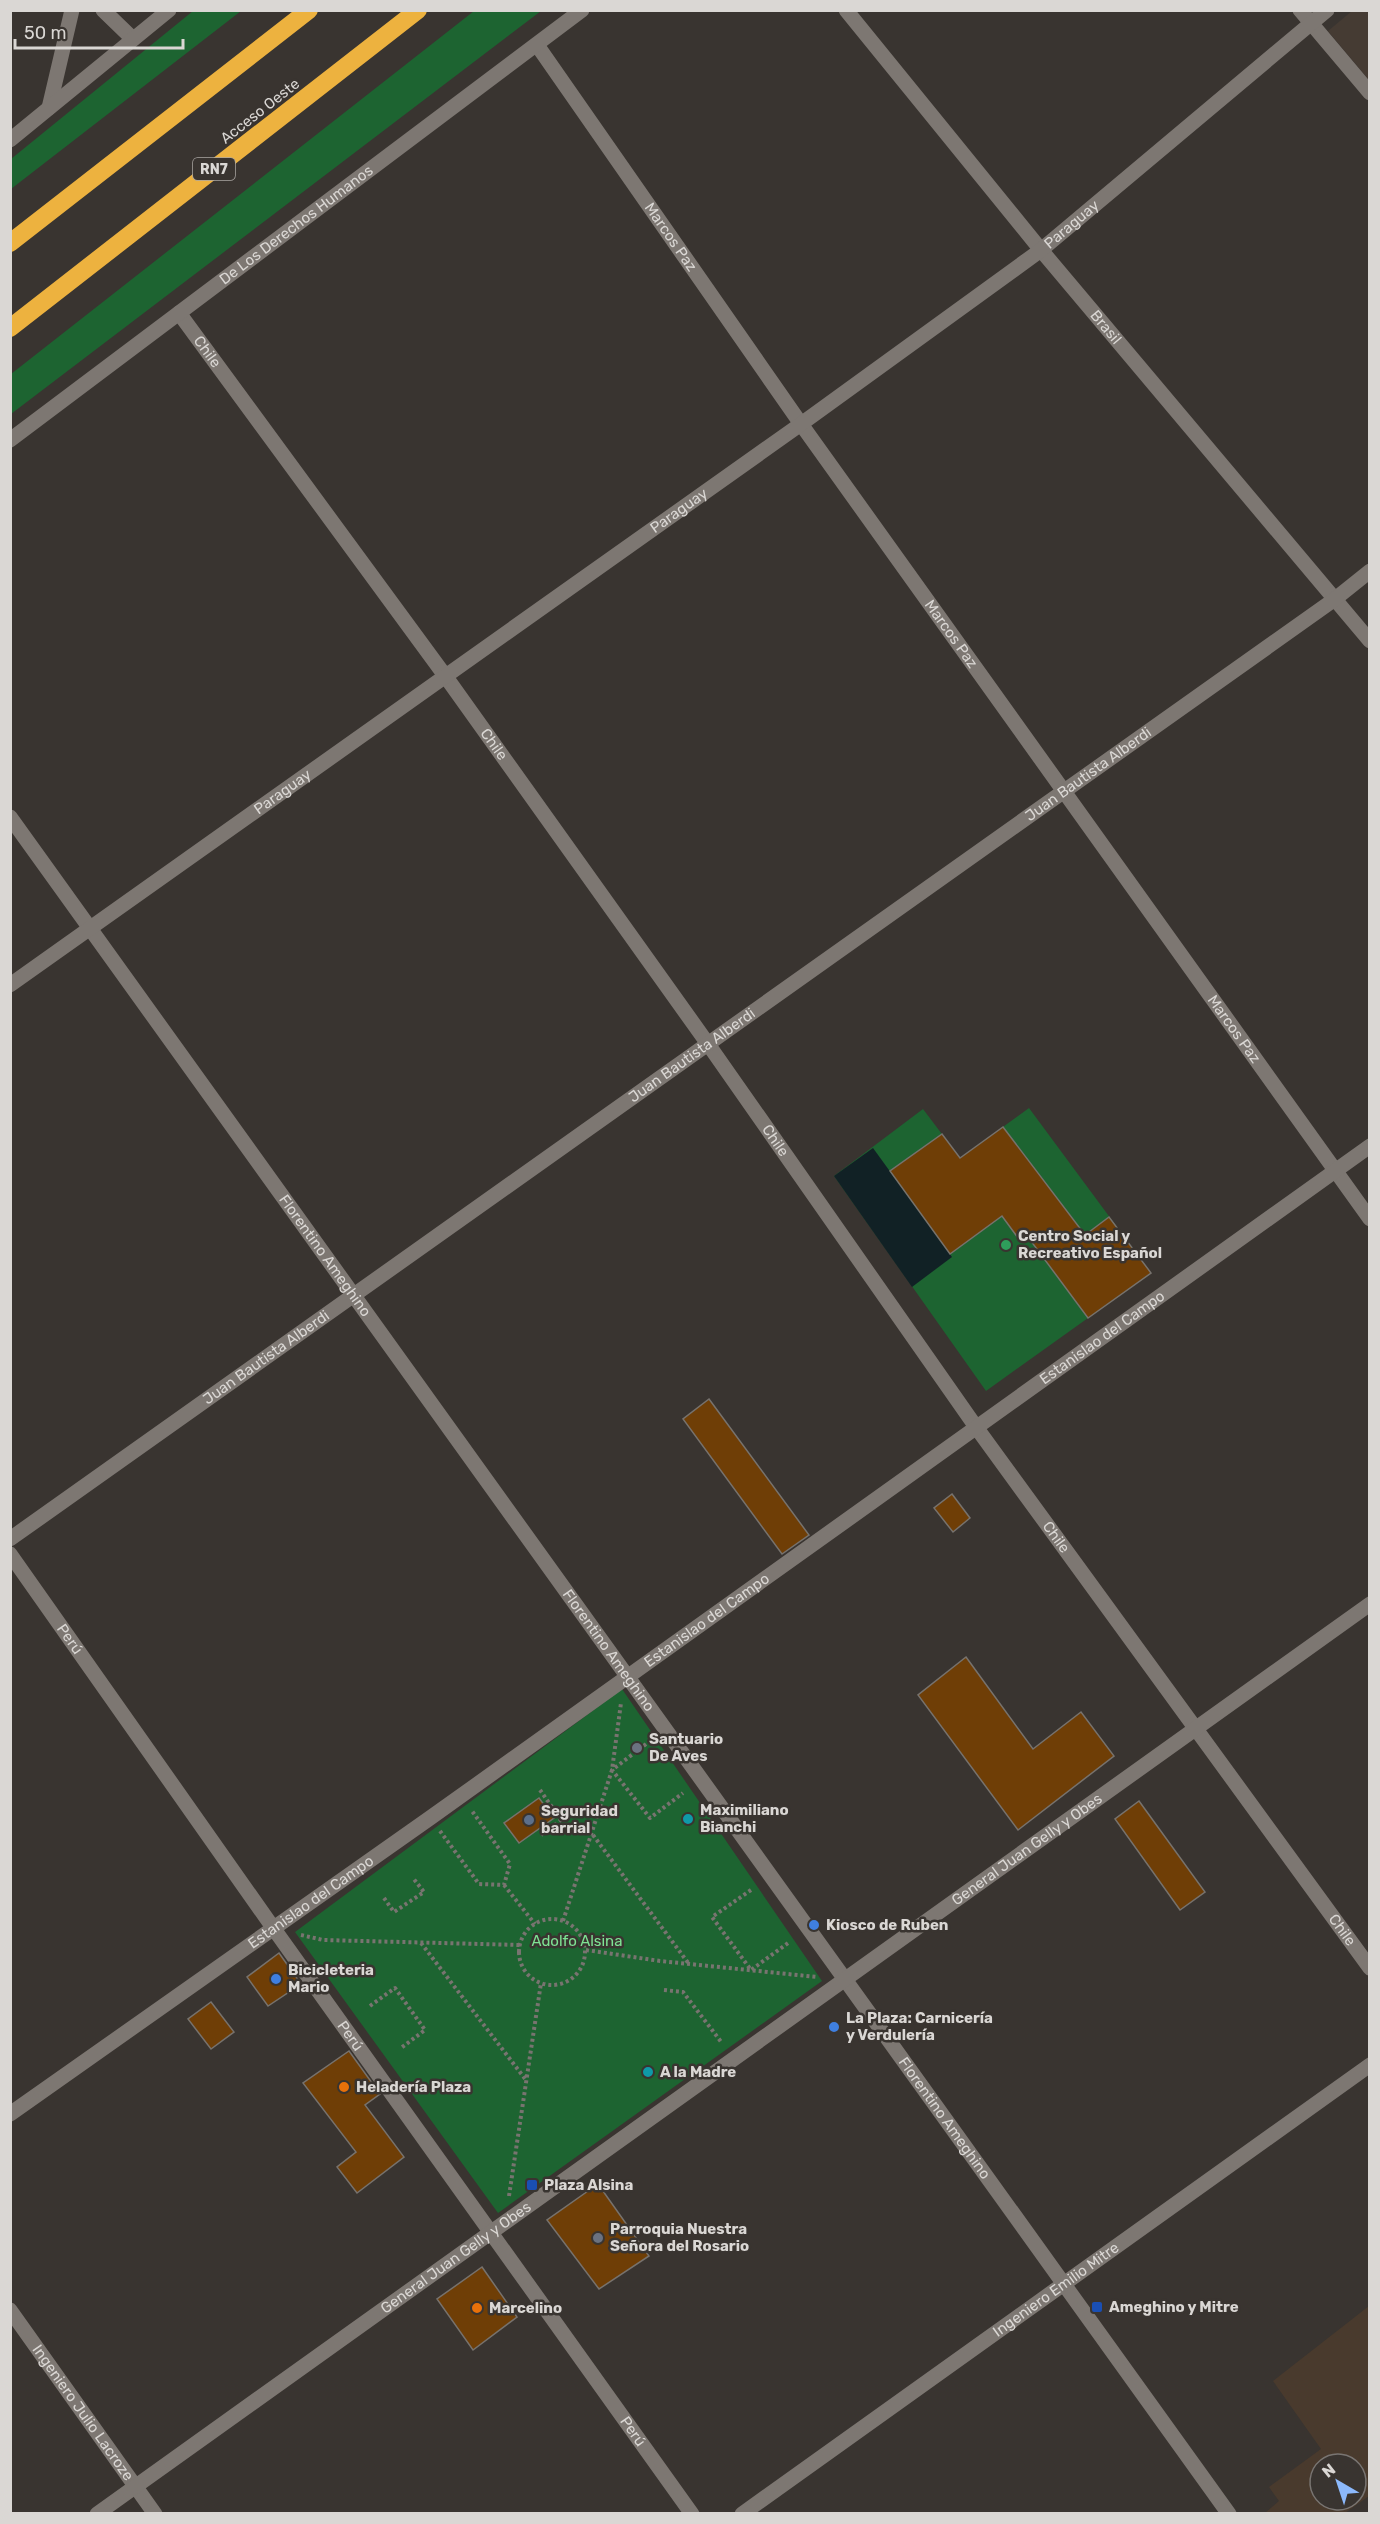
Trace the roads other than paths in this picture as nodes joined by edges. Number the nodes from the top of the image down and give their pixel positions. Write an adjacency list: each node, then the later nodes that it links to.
1 (72, 10): 14 (street)
2 (104, 10): 11 (street)
3 (168, 10): 11 (street)
4 (309, 10): 16 (highway)
5 (418, 10): 19 (highway, Acceso Oeste / RN7)
6 (582, 10): 12 (street, De Los Derechos Humanos)
7 (846, 10): 17 (street, Brasil)
8 (1300, 10): 10 (street)
9 (1327, 10): 10 (street, Paraguay)
10 (1312, 24): 13 (street); 17 (street, Paraguay)
11 (133, 39): 14 (street)
12 (537, 45): 18 (street, De Los Derechos Humanos); 20 (street, Marcos Paz)
13 (1370, 93)
14 (49, 108): 15 (street)
15 (10, 140)
16 (10, 243)
17 (1041, 250): 20 (street, Paraguay); 23 (street, Brasil)
18 (179, 313): 21 (street, De Los Derechos Humanos); 25 (street, Chile)
19 (10, 328)
20 (801, 424): 25 (street, Paraguay); 26 (street, Marcos Paz)
21 (10, 440)
22 (1370, 571): 23 (street, Juan Bautista Alberdi)
23 (1335, 599): 24 (street, Brasil); 26 (street, Juan Bautista Alberdi)
24 (1370, 641)
25 (446, 677): 28 (street, Paraguay); 30 (street, Chile)
26 (1064, 792): 30 (street, Juan Bautista Alberdi); 32 (street, Marcos Paz)
27 (10, 817): 28 (street, Florentino Ameghino)
28 (90, 928): 29 (street, Paraguay); 34 (street, Florentino Ameghino)
29 (10, 985)
30 (708, 1044): 34 (street, Juan Bautista Alberdi); 35 (street, Chile)
31 (1370, 1146): 32 (street, Estanislao del Campo)
32 (1335, 1170): 33 (street, Marcos Paz); 35 (street, Estanislao del Campo)
33 (1370, 1219)
34 (353, 1296): 36 (street, Juan Bautista Alberdi); 39 (street, Florentino Ameghino)
35 (976, 1427): 39 (street, Estanislao del Campo); 40 (street, Chile)
36 (10, 1539)
37 (10, 1554): 41 (street, Perú)
38 (1370, 1604): 40 (street, General Juan Gelly y Obes)
39 (626, 1677): 41 (street, Estanislao del Campo); 43 (street, Florentino Ameghino)
40 (1197, 1728): 42 (street, Chile); 43 (street, General Juan Gelly y Obes)
41 (274, 1929): 45 (street, Estanislao del Campo); 46 (street, Perú)
42 (1370, 1968)
43 (844, 1980): 46 (street, General Juan Gelly y Obes); 47 (street, Florentino Ameghino)
44 (1370, 2065): 47 (street, Ingeniero Emilio Mitre)
45 (10, 2114)
46 (490, 2231): 49 (street, General Juan Gelly y Obes); 52 (street, Perú)
47 (1063, 2284): 53 (street, Ingeniero Emilio Mitre); 54 (street, Florentino Ameghino)
48 (10, 2310): 49 (street, Ingeniero Julio Lacroze)
49 (136, 2486): 50 (street, General Juan Gelly y Obes); 51 (street, Ingeniero Julio Lacroze)
50 (97, 2514)
51 (155, 2514)
52 (692, 2514)
53 (742, 2514)
54 (1229, 2514)

